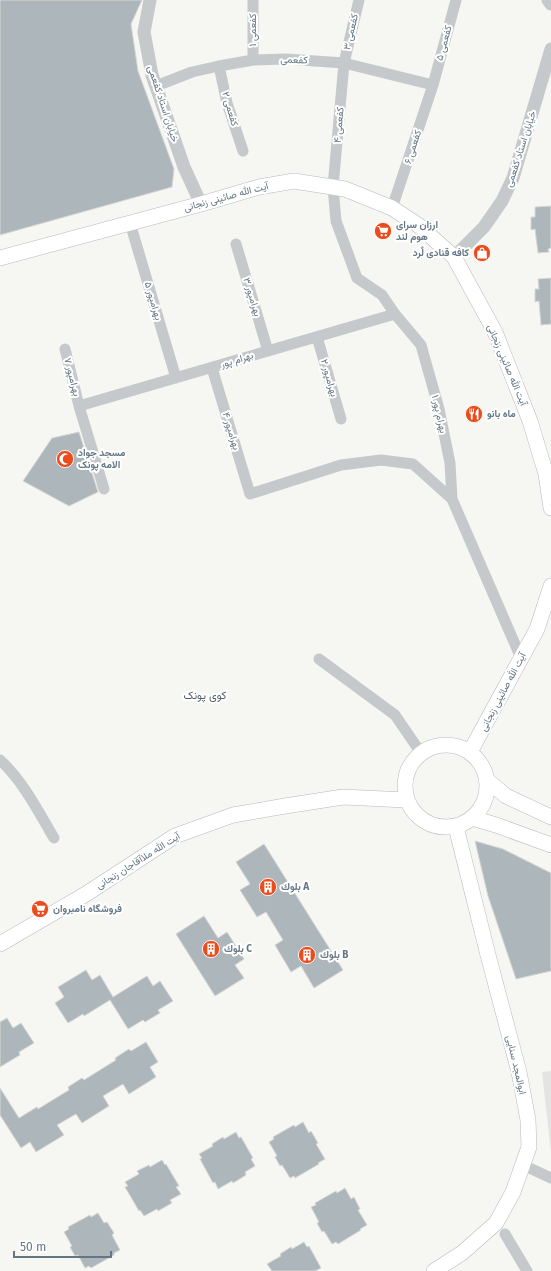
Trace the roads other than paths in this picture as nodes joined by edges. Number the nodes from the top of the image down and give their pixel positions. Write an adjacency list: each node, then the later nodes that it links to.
1 (150, 0): 12 (street, خیابان استاد کفعمی)
2 (253, 0): 8 (street, کفعمی ۱)
3 (359, 0): 9 (street, کفعمی ۳)
4 (456, 0): 11 (street, کفعمی ۵)
5 (548, 0): 6 (street)
6 (551, 4)
7 (551, 48): 19 (street, خیابان استاد کفعمی)
8 (253, 60): 9 (street, کفعمی); 10 (street, کفعمی)
9 (344, 63): 11 (street, کفعمی); 14 (street, کفعمی ۴)
10 (219, 66): 12 (street, کفعمی); 13 (street, کفعمی ۲)
11 (433, 85): 16 (street, کفعمی ۶)
12 (156, 86): 15 (street, خیابان استاد کفعمی)
13 (243, 151)
14 (333, 187): 15 (main road, آیت الله صائینی زنجانی); 16 (main road, آیت الله صائینی زنجانی); 21 (street, بهرام پور ۱)
15 (201, 204): 17 (main road, آیت الله صائینی زنجانی)
16 (392, 208): 19 (main road, آیت الله صائینی زنجانی)
17 (130, 223): 20 (main road, آیت الله صائینی زنجانی); 26 (street, بهرامپور ۵)
18 (236, 244): 24 (street, بهرامپور ۳)
19 (454, 257): 31 (main road, آیت الله صائینی زنجانی)
20 (0, 258)
21 (395, 314): 22 (street, بهرام پور); 30 (street, بهرام پور ۱)
22 (317, 337): 24 (street, بهرام پور); 28 (street, بهرامپور ۲)
23 (65, 349): 27 (street, بهرامپور ۷)
24 (268, 351): 25 (street, بهرام پور)
25 (212, 368): 26 (street, بهرام پور); 30 (street, بهرامپور ۴)
26 (176, 378): 27 (street, بهرام پور)
27 (79, 406): 29 (street, بهرامپور ۷)
28 (341, 419)
29 (104, 489)
30 (452, 499): 33 (street, بهرام پور ۱)
31 (551, 508)
32 (551, 586): 33 (main road, آیت الله صائینی زنجانی)
33 (521, 658): 35 (main road, آیت الله صائینی زنجانی)
34 (319, 659): 36 (street)
35 (470, 752): 36 (main road); 38 (main road)
36 (421, 753): 39 (main road)
37 (0, 760): 43 (street)
38 (487, 780): 40 (main road); 41 (main road)
39 (406, 800): 42 (main road); 45 (main road, آیت الله ملاآقاجان زنجانی)
40 (551, 817)
41 (472, 818): 42 (main road); 44 (main road)
42 (456, 827): 46 (main road, ابوالمجد سنایی)
43 (54, 838)
44 (551, 845)
45 (0, 944)
46 (523, 1165): 47 (street); 49 (main road, ابوالمجد سنایی)
47 (551, 1178)
48 (505, 1234): 50 (street)
49 (434, 1271)
50 (527, 1271)

